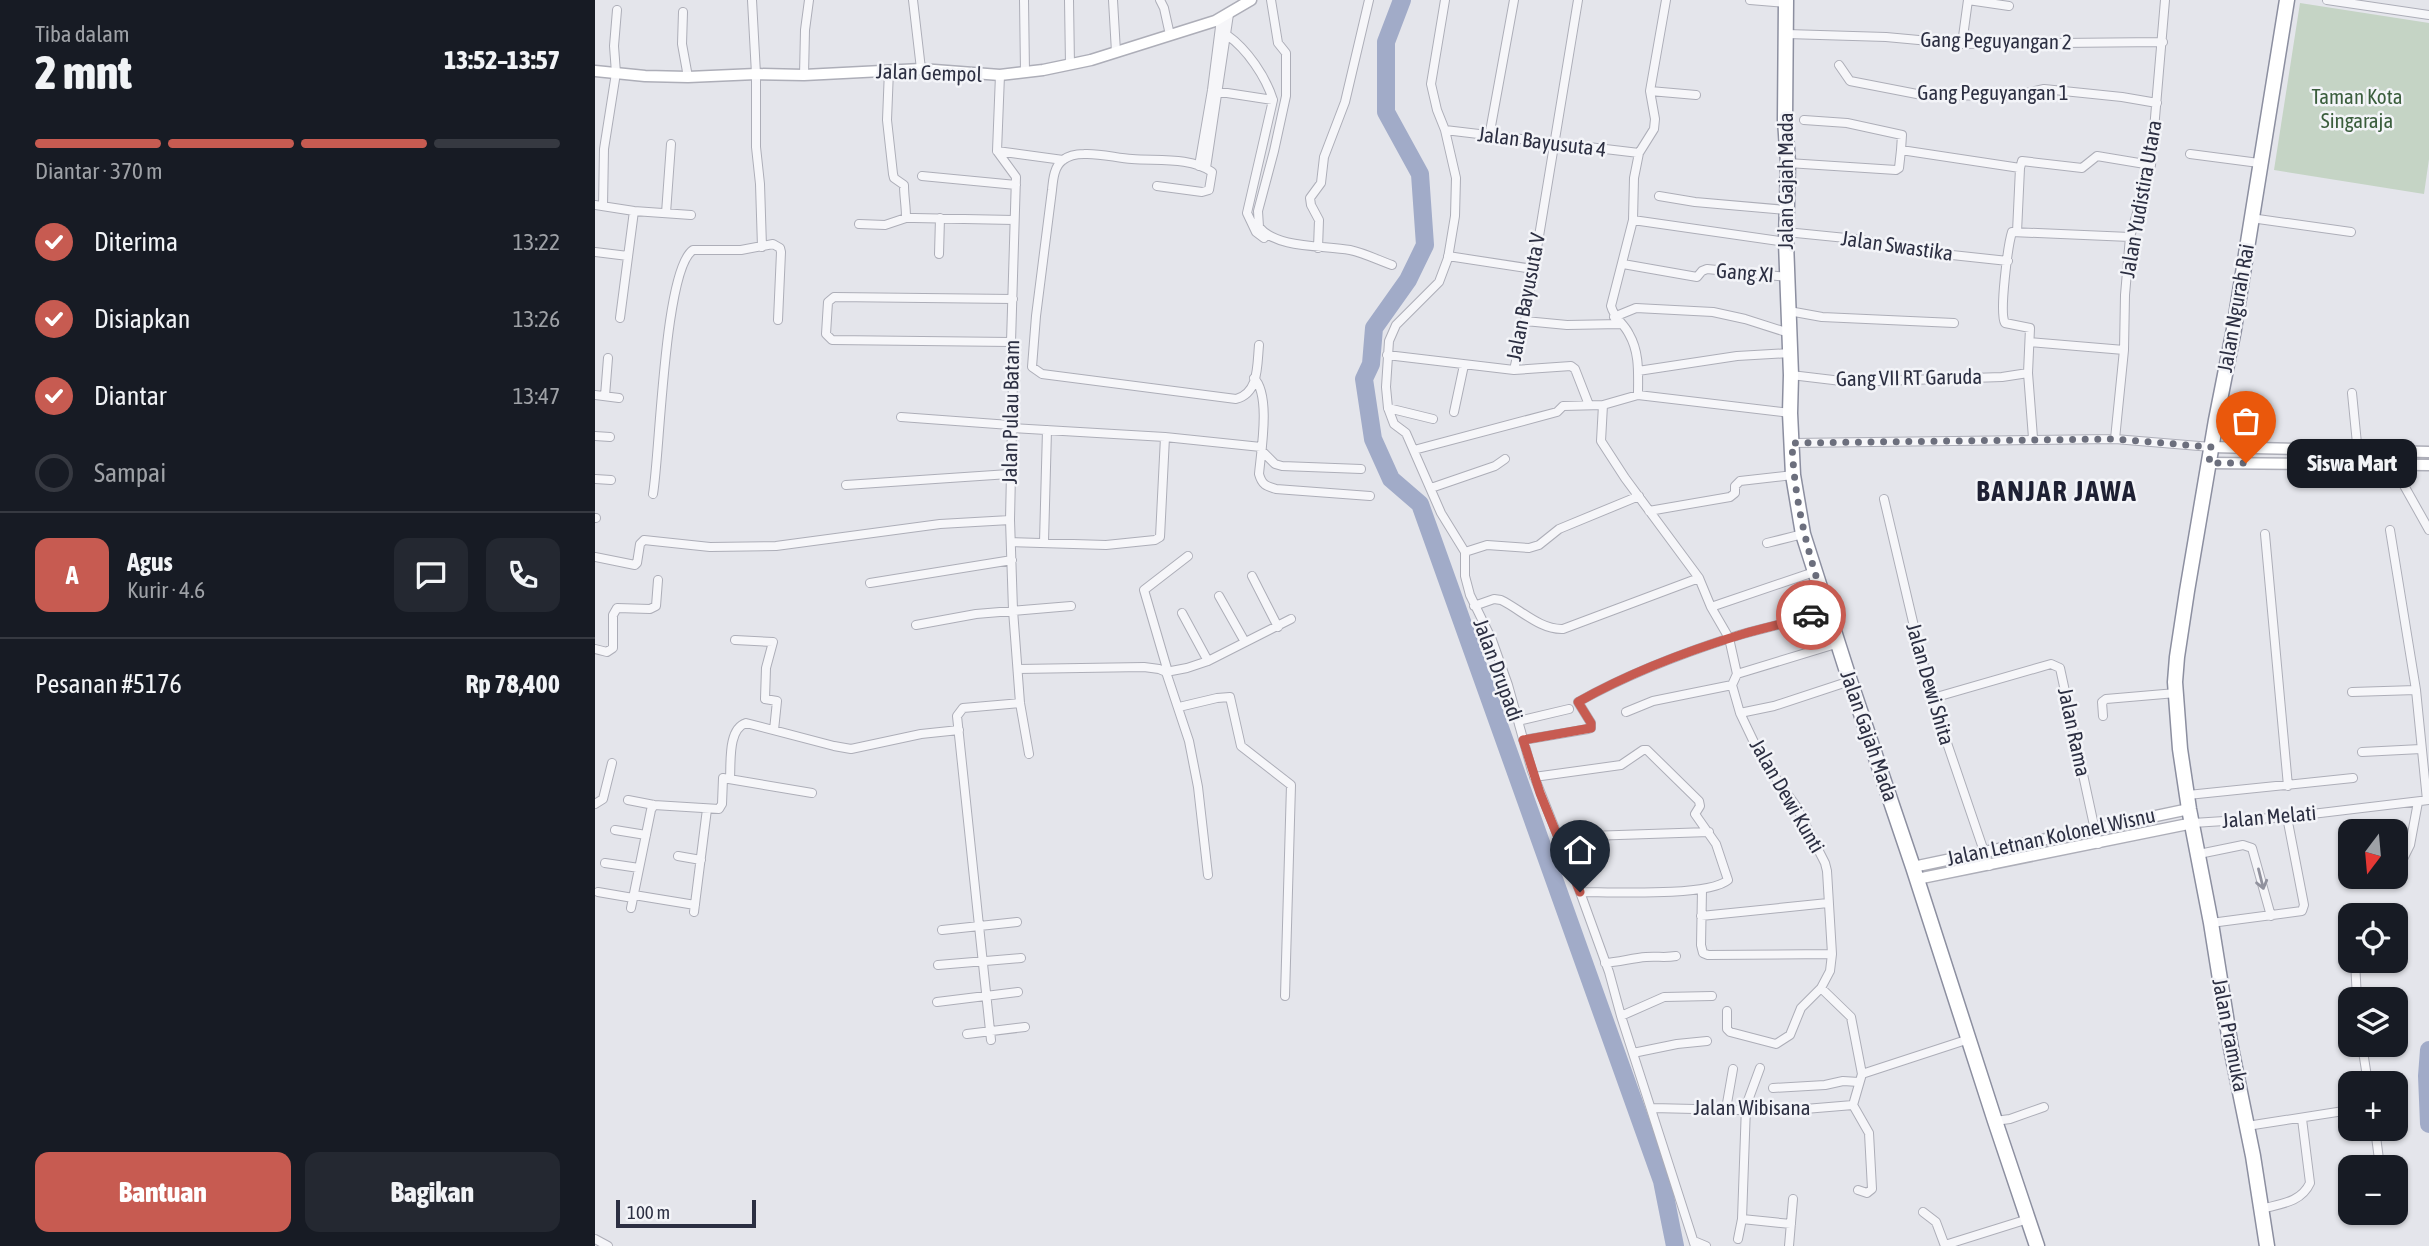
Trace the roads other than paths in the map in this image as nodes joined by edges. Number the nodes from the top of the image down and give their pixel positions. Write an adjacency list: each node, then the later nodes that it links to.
1 (752, 0): 39 (street)
2 (809, 0): 40 (street)
3 (913, 0): 34 (street)
4 (1024, 0): 37 (street)
5 (1069, 0): 32 (street)
6 (1113, 0): 31 (street)
7 (1160, 0): 27 (street)
8 (1251, 0): 25 (street, Jalan Gempol)
9 (1271, 0): 83 (street)
10 (1369, 0): 83 (street)
11 (1445, 0): 49 (street)
12 (1514, 0): 50 (street)
13 (1578, 0): 51 (street, Jalan Bayusuta V)
14 (1667, 0): 44 (street)
15 (1750, 0): 20 (street)
16 (1968, 0): 21 (street); 30 (street)
17 (2165, 0): 29 (street, Jalan Yudistira Utara)
18 (2287, 0): 59 (highway, Jalan Ngurah Rai)
19 (2327, 0): 24 (street)
20 (1786, 1): 26 (highway, Jalan Gajah Mada)
21 (2009, 6)
22 (617, 10): 38 (street)
23 (683, 12): 42 (street)
24 (2429, 15)
25 (1225, 17): 27 (street, Jalan Gempol); 28 (street); 43 (street)
26 (1787, 34): 30 (street, Gang Peguyangan 2); 58 (highway, Jalan Gajah Mada)
27 (1170, 35): 31 (street, Jalan Gempol)
28 (1227, 36): 43 (street); 46 (street)
29 (2163, 42): 30 (street, Gang Peguyangan 2); 47 (street, Jalan Yudistira Utara)
30 (1962, 44)
31 (1115, 52): 32 (street, Jalan Gempol)
32 (1070, 65): 37 (street, Jalan Gempol)
33 (1839, 65): 47 (street, Gang Peguyangan 1)
34 (921, 69): 35 (street, Jalan Gempol); 41 (street, Jalan Gempol)
35 (889, 70): 40 (street, Jalan Gempol); 72 (street)
36 (595, 71): 38 (street, Jalan Gempol)
37 (1025, 72): 41 (street, Jalan Gempol)
38 (616, 73): 42 (street, Jalan Gempol); 67 (street)
39 (756, 74): 40 (street, Jalan Gempol); 42 (street, Jalan Gempol); 82 (street)
40 (804, 75)
41 (1000, 75): 54 (street)
42 (688, 76)
43 (1215, 91): 46 (street); 62 (street)
44 (1650, 91): 45 (street); 55 (street)
45 (1696, 95)
46 (1273, 100): 84 (street)
47 (2157, 103): 61 (street, Jalan Yudistira Utara)
48 (1804, 120): 53 (street)
49 (1445, 130): 50 (street, Jalan Bayusuta 4); 88 (street)
50 (1489, 136): 51 (street, Jalan Bayusuta 4)
51 (1554, 142): 55 (street, Jalan Bayusuta 4); 92 (street, Jalan Bayusuta V)
52 (671, 144): 70 (street)
53 (1901, 150): 58 (street); 60 (street)
54 (997, 151): 57 (street); 64 (street)
55 (1639, 153): 76 (street)
56 (2190, 154): 59 (street)
57 (1063, 160): 62 (street); 115 (street)
58 (1788, 163): 68 (highway, Jalan Gajah Mada)
59 (2259, 163): 74 (highway, Jalan Ngurah Rai)
60 (2021, 165): 61 (street); 78 (street)
61 (2151, 165): 81 (street, Jalan Yudistira Utara)
62 (1203, 167): 65 (street)
63 (922, 176): 64 (street)
64 (1016, 186): 75 (street, Jalan Pulau Batam)
65 (1157, 186)
66 (1659, 195): 68 (street)
67 (599, 206): 69 (street)
68 (1787, 210): 80 (highway, Jalan Gajah Mada)
69 (634, 211): 70 (street); 87 (street)
70 (666, 213): 71 (street)
71 (691, 215)
72 (906, 218): 73 (street); 77 (street)
73 (940, 218): 75 (street); 86 (street)
74 (2251, 218): 79 (street); 136 (highway, Jalan Ngurah Rai)
75 (1014, 220): 94 (street, Jalan Pulau Batam)
76 (1633, 220): 80 (street, Jalan Swastika); 90 (street)
77 (859, 224)
78 (2015, 232): 81 (street); 89 (street)
79 (2351, 232)
80 (1786, 237): 89 (street, Jalan Swastika); 93 (highway, Jalan Gajah Mada)
81 (2130, 237): 106 (street, Jalan Yudistira Utara)
82 (762, 247): 98 (street); 153 (street)
83 (1318, 248): 91 (street)
84 (1288, 249)
85 (595, 253): 87 (street)
86 (939, 254)
87 (628, 256): 97 (street)
88 (1448, 256): 92 (street); 108 (street)
89 (2008, 261): 104 (street)
90 (1623, 264): 93 (street, Gang XI); 96 (street)
91 (1392, 265)
92 (1533, 269): 99 (street, Jalan Bayusuta V)
93 (1787, 277): 95 (highway, Jalan Gajah Mada)
94 (1013, 299): 103 (street, Jalan Pulau Batam); 103 (street)
95 (1789, 311): 100 (street); 102 (highway, Jalan Gajah Mada)
96 (1614, 317): 101 (street); 102 (street)
97 (620, 318)
98 (778, 320)
99 (1525, 320): 101 (street); 111 (street, Jalan Bayusuta V)
100 (1954, 323)
101 (1621, 324): 112 (street)
102 (1789, 333): 107 (highway, Jalan Gajah Mada)
103 (1011, 342): 128 (street, Jalan Pulau Batam)
104 (2030, 342): 106 (street); 113 (street)
105 (1258, 345): 115 (street)
106 (2124, 350): 134 (street, Jalan Yudistira Utara)
107 (1790, 353): 112 (street); 114 (highway, Jalan Gajah Mada)
108 (1387, 355): 110 (street, Jalan Bayusuta V); 123 (street)
109 (608, 358): 119 (street)
110 (1464, 366): 111 (street, Jalan Bayusuta V); 124 (street)
111 (1514, 370): 121 (street)
112 (1638, 371): 118 (street)
113 (2028, 373): 114 (street, Gang VII RT Garuda); 133 (street)
114 (1791, 375): 125 (highway, Jalan Gajah Mada)
115 (1254, 378): 137 (street)
116 (2352, 393): 139 (street)
117 (595, 395): 119 (street)
118 (1638, 395): 122 (street); 125 (street)
119 (605, 396): 120 (street)
120 (619, 398)
121 (1589, 405): 122 (street); 138 (street)
122 (1603, 405): 155 (street)
123 (1388, 408): 127 (street); 138 (street, Jalan Drupadi)
124 (1454, 412)
125 (1790, 413): 135 (highway, Jalan Gajah Mada)
126 (901, 417): 128 (street)
127 (1433, 418)
128 (1010, 426): 129 (street); 147 (street, Jalan Pulau Batam)
129 (1047, 430): 132 (street); 164 (street)
130 (595, 436): 131 (street)
131 (610, 437)
132 (1165, 437): 137 (street); 164 (street)
133 (2033, 438): 134 (street); 135 (street)
134 (2115, 439): 136 (street)
135 (1792, 443): 148 (highway, Jalan Gajah Mada)
136 (2211, 447): 139 (street); 142 (highway, Jalan Ngurah Rai)
137 (1261, 448): 146 (street); 154 (street)
138 (1414, 450): 152 (street, Jalan Drupadi)
139 (2356, 450): 140 (street); 143 (street)
140 (2428, 450)
141 (1505, 459): 152 (street)
142 (2209, 463): 143 (street); 198 (highway, Jalan Ngurah Rai)
143 (2359, 464): 144 (street)
144 (2392, 464): 145 (street); 160 (street)
145 (2429, 465)
146 (1361, 469)
147 (1009, 474): 151 (street); 158 (street, Jalan Pulau Batam)
148 (1793, 475): 157 (street); 161 (highway, Jalan Gajah Mada)
149 (595, 479): 150 (street)
150 (611, 480)
151 (846, 485)
152 (1431, 488): 166 (street, Jalan Drupadi)
153 (653, 494)
154 (1370, 496)
155 (1639, 496): 157 (street); 166 (street)
156 (1884, 499): 199 (street, Jalan Dewi Shita)
157 (1649, 511): 172 (street)
158 (1010, 520): 163 (street, Jalan Pulau Batam); 168 (street)
159 (2390, 530): 196 (street)
160 (2429, 530)
161 (1803, 534): 165 (street); 170 (highway, Jalan Gajah Mada)
162 (2265, 534): 217 (street)
163 (1011, 542): 164 (street); 169 (street, Jalan Pulau Batam)
164 (1044, 542)
165 (1767, 543)
166 (1465, 552): 177 (street, Jalan Drupadi)
167 (1188, 556): 192 (street)
168 (596, 560)
169 (1012, 561): 174 (street); 180 (street, Jalan Pulau Batam)
170 (1814, 572): 178 (street); 179 (highway, Jalan Gajah Mada)
171 (1252, 576): 184 (street)
172 (1699, 578): 177 (street); 178 (street)
173 (657, 580): 189 (street)
174 (870, 583)
175 (1219, 596): 187 (street)
176 (1071, 606): 180 (street)
177 (1474, 606): 206 (street, Jalan Drupadi)
178 (1711, 607): 185 (street)
179 (1826, 608): 185 (street); 188 (highway, Jalan Gajah Mada)
180 (1013, 610): 183 (street); 191 (street, Jalan Pulau Batam)
181 (1182, 613): 190 (street)
182 (1291, 620): 184 (street)
183 (916, 625)
184 (1278, 627): 187 (street)
185 (1729, 638): 193 (street); 209 (street)
186 (735, 640): 207 (street)
187 (1245, 642): 190 (street)
188 (1839, 643): 193 (street); 194 (highway, Jalan Gajah Mada)
189 (595, 649)
190 (1208, 661): 192 (street)
191 (1018, 669): 192 (street); 200 (street, Jalan Pulau Batam)
192 (1167, 672): 201 (street)
193 (1737, 674): 195 (street)
194 (1850, 681): 204 (street); 240 (highway, Jalan Gajah Mada)
195 (1731, 685): 203 (street); 204 (street, Jalan Dewi Kunti)
196 (2416, 690): 197 (street); 210 (street)
197 (2352, 692)
198 (2176, 693): 205 (street); 224 (highway, Jalan Ngurah Rai)
199 (1933, 698): 226 (street, Jalan Rama); 233 (street, Jalan Dewi Shita)
200 (1020, 702): 208 (street); 212 (street, Jalan Pulau Batam)
201 (1179, 707): 241 (street); 263 (street)
202 (1569, 709): 206 (street)
203 (1626, 712)
204 (1740, 713): 246 (street, Jalan Dewi Kunti)
205 (2103, 716)
206 (1518, 721): 209 (street, Jalan Drupadi)
207 (774, 730): 208 (street); 215 (street)
208 (959, 730): 252 (street)
209 (1523, 740): 214 (street, Jalan Drupadi)
210 (2421, 748): 211 (street); 220 (street)
211 (2362, 752)
212 (1029, 754)
213 (612, 763): 221 (street)
214 (1534, 777): 228 (street); 230 (street, Jalan Drupadi)
215 (730, 778): 218 (street); 223 (street)
216 (2353, 778): 217 (street)
217 (2288, 786): 224 (street)
218 (812, 793)
219 (628, 800): 222 (street)
220 (2425, 801): 225 (street, Jalan Melati); 232 (street)
221 (595, 804)
222 (654, 805): 223 (street); 229 (street)
223 (707, 809): 236 (street)
224 (2190, 809): 225 (street, Jalan Melati); 226 (street, Jalan Letnan Kolonel Wisnu); 231 (street, Jalan Letnan Kolonel Wisnu); 234 (highway, Jalan Pramuka)
225 (2287, 817): 249 (street)
226 (2095, 828): 231 (street, Jalan Rama); 233 (street, Jalan Letnan Kolonel Wisnu)
227 (615, 830): 229 (street)
228 (1709, 832): 230 (street); 242 (street)
229 (646, 835): 239 (street)
230 (1559, 837): 244 (street, Jalan Drupadi)
231 (2098, 844): 238 (street, Jalan Letnan Kolonel Wisnu)
232 (2408, 849)
233 (1984, 851): 238 (street, Jalan Dewi Shita); 240 (street, Jalan Letnan Kolonel Wisnu)
234 (2199, 854): 249 (street, one-way to 249); 251 (highway, Jalan Pramuka)
235 (678, 856): 236 (street)
236 (701, 860): 245 (street)
237 (605, 863): 239 (street)
238 (1989, 866): 240 (street, Jalan Letnan Kolonel Wisnu)
239 (639, 868): 245 (street)
240 (1915, 873): 271 (highway, Jalan Gajah Mada)
241 (1208, 876)
242 (1702, 890): 244 (street); 248 (street)
243 (598, 892): 245 (street)
244 (1580, 892): 258 (street, Jalan Drupadi)
245 (634, 896): 247 (street)
246 (1828, 903): 248 (street); 254 (street, Jalan Dewi Kunti)
247 (631, 908)
248 (1701, 916): 254 (street)
249 (2271, 916): 251 (street)
250 (1017, 922): 252 (street)
251 (2211, 923): 286 (highway, Jalan Pramuka)
252 (979, 926): 253 (street); 257 (street)
253 (942, 930)
254 (1832, 954): 260 (street, Jalan Dewi Kunti)
255 (1675, 956): 258 (street)
256 (1021, 958): 257 (street)
257 (983, 961): 259 (street); 262 (street)
258 (1605, 963): 267 (street, Jalan Drupadi)
259 (938, 965)
260 (1821, 988): 266 (street); 276 (street)
261 (1018, 992): 262 (street)
262 (986, 996): 265 (street); 270 (street)
263 (1285, 996)
264 (1712, 996): 267 (street)
265 (937, 1002)
266 (1727, 1011)
267 (1621, 1016): 273 (street, Jalan Drupadi)
268 (1025, 1027): 270 (street)
269 (967, 1034): 270 (street)
270 (990, 1036)
271 (1969, 1039): 276 (street); 285 (highway, Jalan Gajah Mada)
272 (1707, 1041): 273 (street)
273 (1633, 1053): 280 (street, Jalan Drupadi)
274 (1760, 1068): 282 (street)
275 (1733, 1069): 281 (street)
276 (1861, 1078): 277 (street); 278 (street)
277 (1773, 1088)
278 (1853, 1105): 282 (street, Jalan Wibisana); 287 (street)
279 (2044, 1107): 285 (street)
280 (1652, 1108): 281 (street, Jalan Wibisana); 296 (street)
281 (1726, 1109): 282 (street, Jalan Wibisana)
282 (1747, 1111): 291 (street)
283 (2338, 1112): 284 (street)
284 (2302, 1119): 286 (street); 289 (street)
285 (1994, 1121): 292 (highway, Jalan Gajah Mada)
286 (2247, 1126): 289 (highway, Jalan Pramuka)
287 (1858, 1190)
288 (1793, 1199): 293 (street)
289 (2260, 1209): 302 (highway, Jalan Pramuka)
290 (1923, 1212): 297 (street)
291 (1742, 1219): 293 (street); 295 (street)
292 (2028, 1219): 297 (street); 301 (highway, Jalan Gajah Mada)
293 (1791, 1224): 300 (street)
294 (595, 1239): 298 (street)
295 (1738, 1239)
296 (1695, 1243): 299 (street)
297 (1945, 1245)
298 (608, 1246)
299 (1706, 1246)
300 (1789, 1246)
301 (2037, 1246)
302 (2267, 1246)

